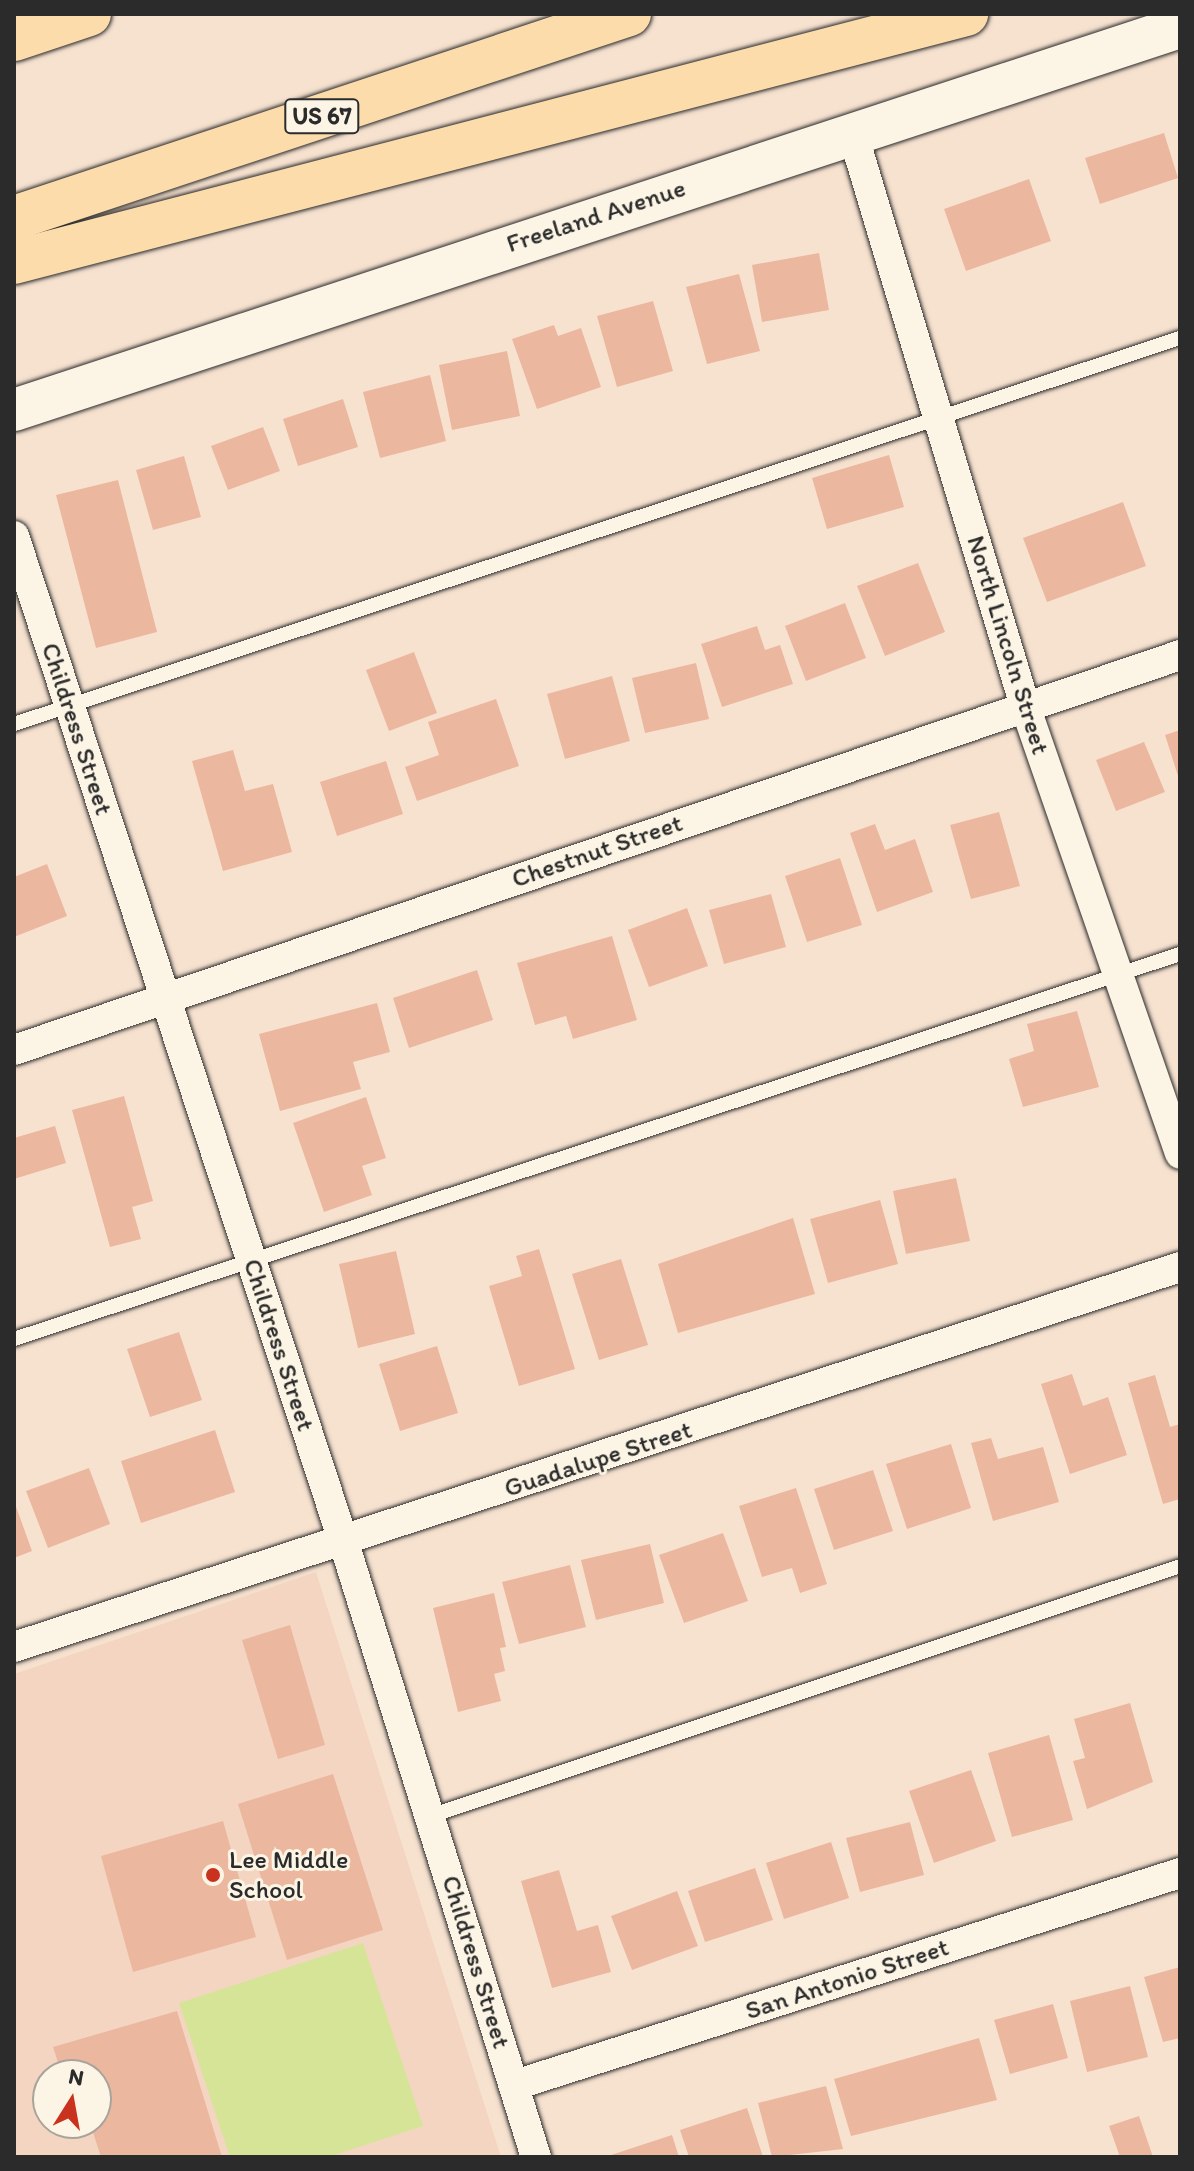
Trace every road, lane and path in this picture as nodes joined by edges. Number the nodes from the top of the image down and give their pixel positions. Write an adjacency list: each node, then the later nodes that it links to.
1 (89, 14): 5 (highway)
2 (629, 14): 7 (highway, US 67)
3 (966, 14): 8 (highway)
4 (1180, 27): 6 (main road, Freeland Avenue)
5 (14, 39)
6 (852, 131): 10 (main road, Freeland Avenue); 11 (street, North Lincoln Street)
7 (14, 218)
8 (14, 262)
9 (1180, 338): 11 (lane)
10 (14, 410)
11 (938, 418): 14 (street, North Lincoln Street); 15 (lane)
12 (14, 536): 15 (street, Childress Street)
13 (1180, 655): 14 (street, Chestnut Street)
14 (1024, 703): 18 (street, North Lincoln Street); 19 (street, Chestnut Street)
15 (69, 706): 16 (lane); 19 (street, Childress Street)
16 (14, 724)
17 (1180, 954): 18 (lane)
18 (1118, 974): 21 (street, North Lincoln Street); 22 (lane)
19 (166, 1000): 20 (street, Chestnut Street); 22 (street, Childress Street)
20 (14, 1050)
21 (1180, 1154)
22 (252, 1261): 24 (lane); 25 (street, Childress Street)
23 (1180, 1267): 25 (street, Guadalupe Street)
24 (14, 1339)
25 (344, 1543): 27 (street, Guadalupe Street); 28 (street, Childress Street)
26 (1180, 1566): 28 (lane)
27 (14, 1647)
28 (430, 1816): 30 (street, Childress Street)
29 (1180, 1873): 30 (street, San Antonio Street)
30 (515, 2085): 31 (street, Childress Street)
31 (536, 2157)

